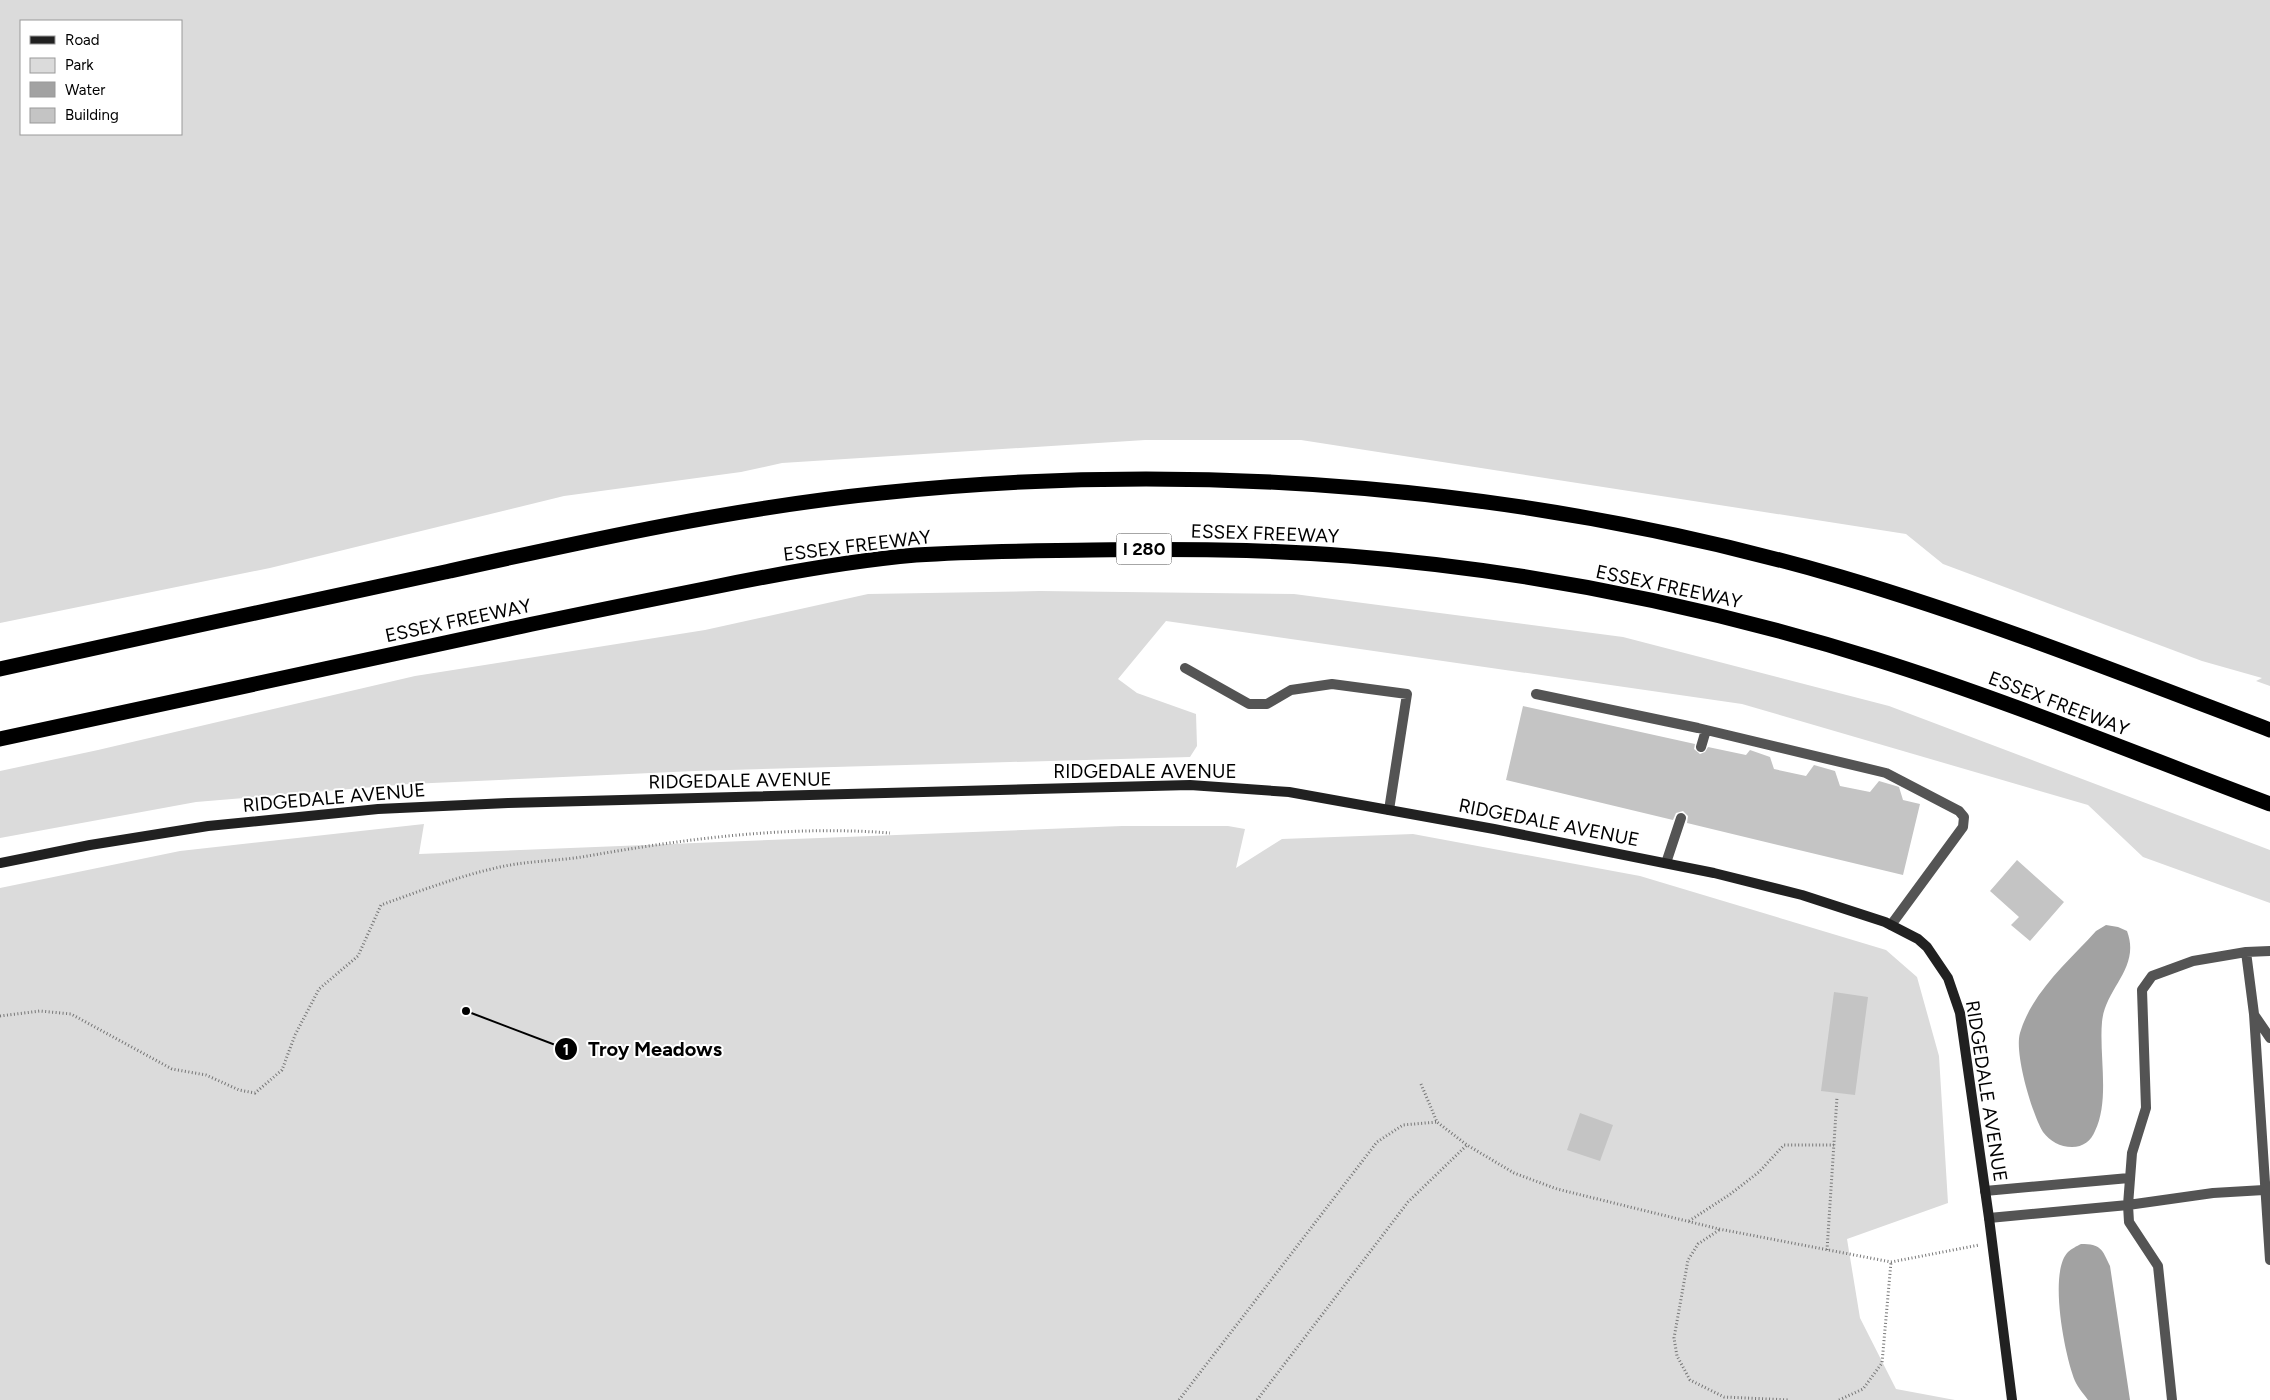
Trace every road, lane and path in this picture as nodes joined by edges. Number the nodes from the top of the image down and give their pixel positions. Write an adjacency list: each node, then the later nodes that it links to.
1 (1185, 668): 9 (lane)
2 (0, 669): 5 (highway)
3 (1536, 694): 4 (lane)
4 (1706, 730): 7 (lane); 14 (lane)
5 (2270, 730)
6 (0, 739): 8 (highway, ESSEX FREEWAY / I 280)
7 (1701, 747)
8 (2270, 804)
9 (1389, 810): 12 (main road, RIDGEDALE AVENUE); 13 (main road, RIDGEDALE AVENUE)
10 (1681, 818): 13 (lane)
11 (890, 833): 18 (path)
12 (0, 863)
13 (1666, 863): 14 (main road, RIDGEDALE AVENUE)
14 (1891, 924): 27 (main road, RIDGEDALE AVENUE)
15 (2270, 951): 16 (lane)
16 (2246, 952): 17 (lane); 25 (lane)
17 (2254, 1014): 19 (lane); 26 (lane)
18 (0, 1016)
19 (2270, 1038)
20 (1421, 1084): 22 (path)
21 (1837, 1097): 23 (path)
22 (1437, 1122): 24 (path); 36 (path)
23 (1834, 1145): 30 (path); 33 (path)
24 (1467, 1146): 30 (path); 37 (path)
25 (2129, 1178): 27 (lane); 28 (lane)
26 (2267, 1187): 28 (lane); 34 (lane)
27 (1985, 1191): 29 (main road, RIDGEDALE AVENUE)
28 (2128, 1205): 29 (lane); 41 (lane)
29 (1989, 1218): 32 (main road, RIDGEDALE AVENUE)
30 (1688, 1222): 31 (path)
31 (1719, 1229): 33 (path); 38 (path)
32 (1992, 1242): 35 (path); 40 (main road, RIDGEDALE AVENUE)
33 (1827, 1250): 35 (path)
34 (2270, 1260)
35 (1891, 1262): 39 (path)
36 (1179, 1400)
37 (1257, 1400)
38 (1790, 1400)
39 (1839, 1400)
40 (2012, 1400)
41 (2172, 1400)

